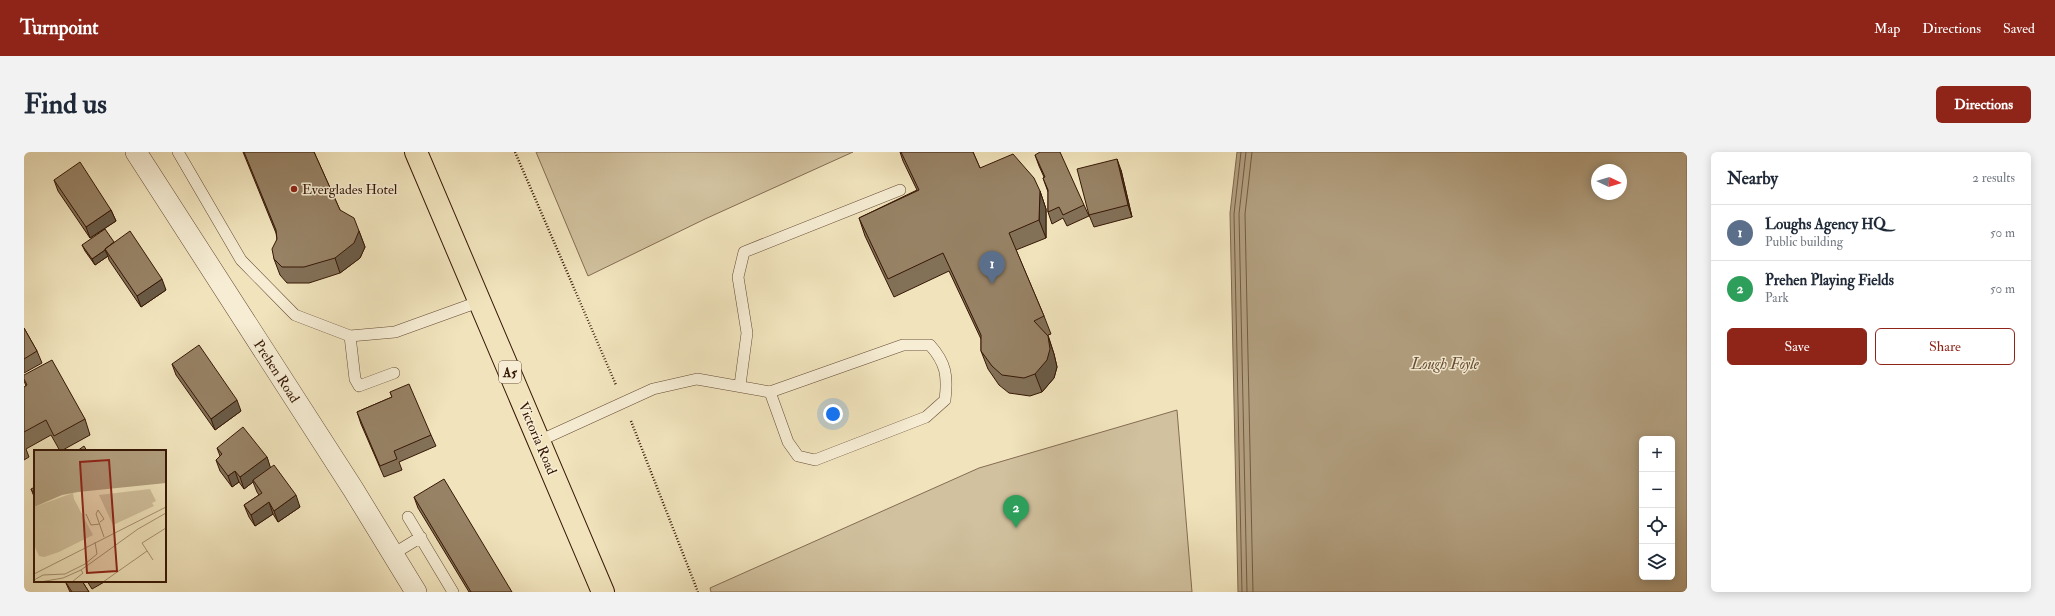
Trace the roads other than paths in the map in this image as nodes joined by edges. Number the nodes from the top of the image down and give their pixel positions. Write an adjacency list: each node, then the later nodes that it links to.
1 (136, 152): 13 (street, Prehen Road)
2 (178, 152): 6 (lane)
3 (416, 152): 5 (highway, Victoria Road / A5)
4 (900, 190): 8 (lane)
5 (480, 301): 6 (lane); 10 (highway, Victoria Road / A5)
6 (350, 336): 7 (lane)
7 (394, 373)
8 (740, 385): 9 (lane); 10 (lane)
9 (770, 392): 9 (lane)
10 (539, 441): 16 (highway, Victoria Road / A5)
11 (408, 517): 12 (lane)
12 (420, 538): 13 (lane); 15 (lane)
13 (393, 554): 14 (street, Prehen Road)
14 (416, 592)
15 (453, 592)
16 (603, 592)

